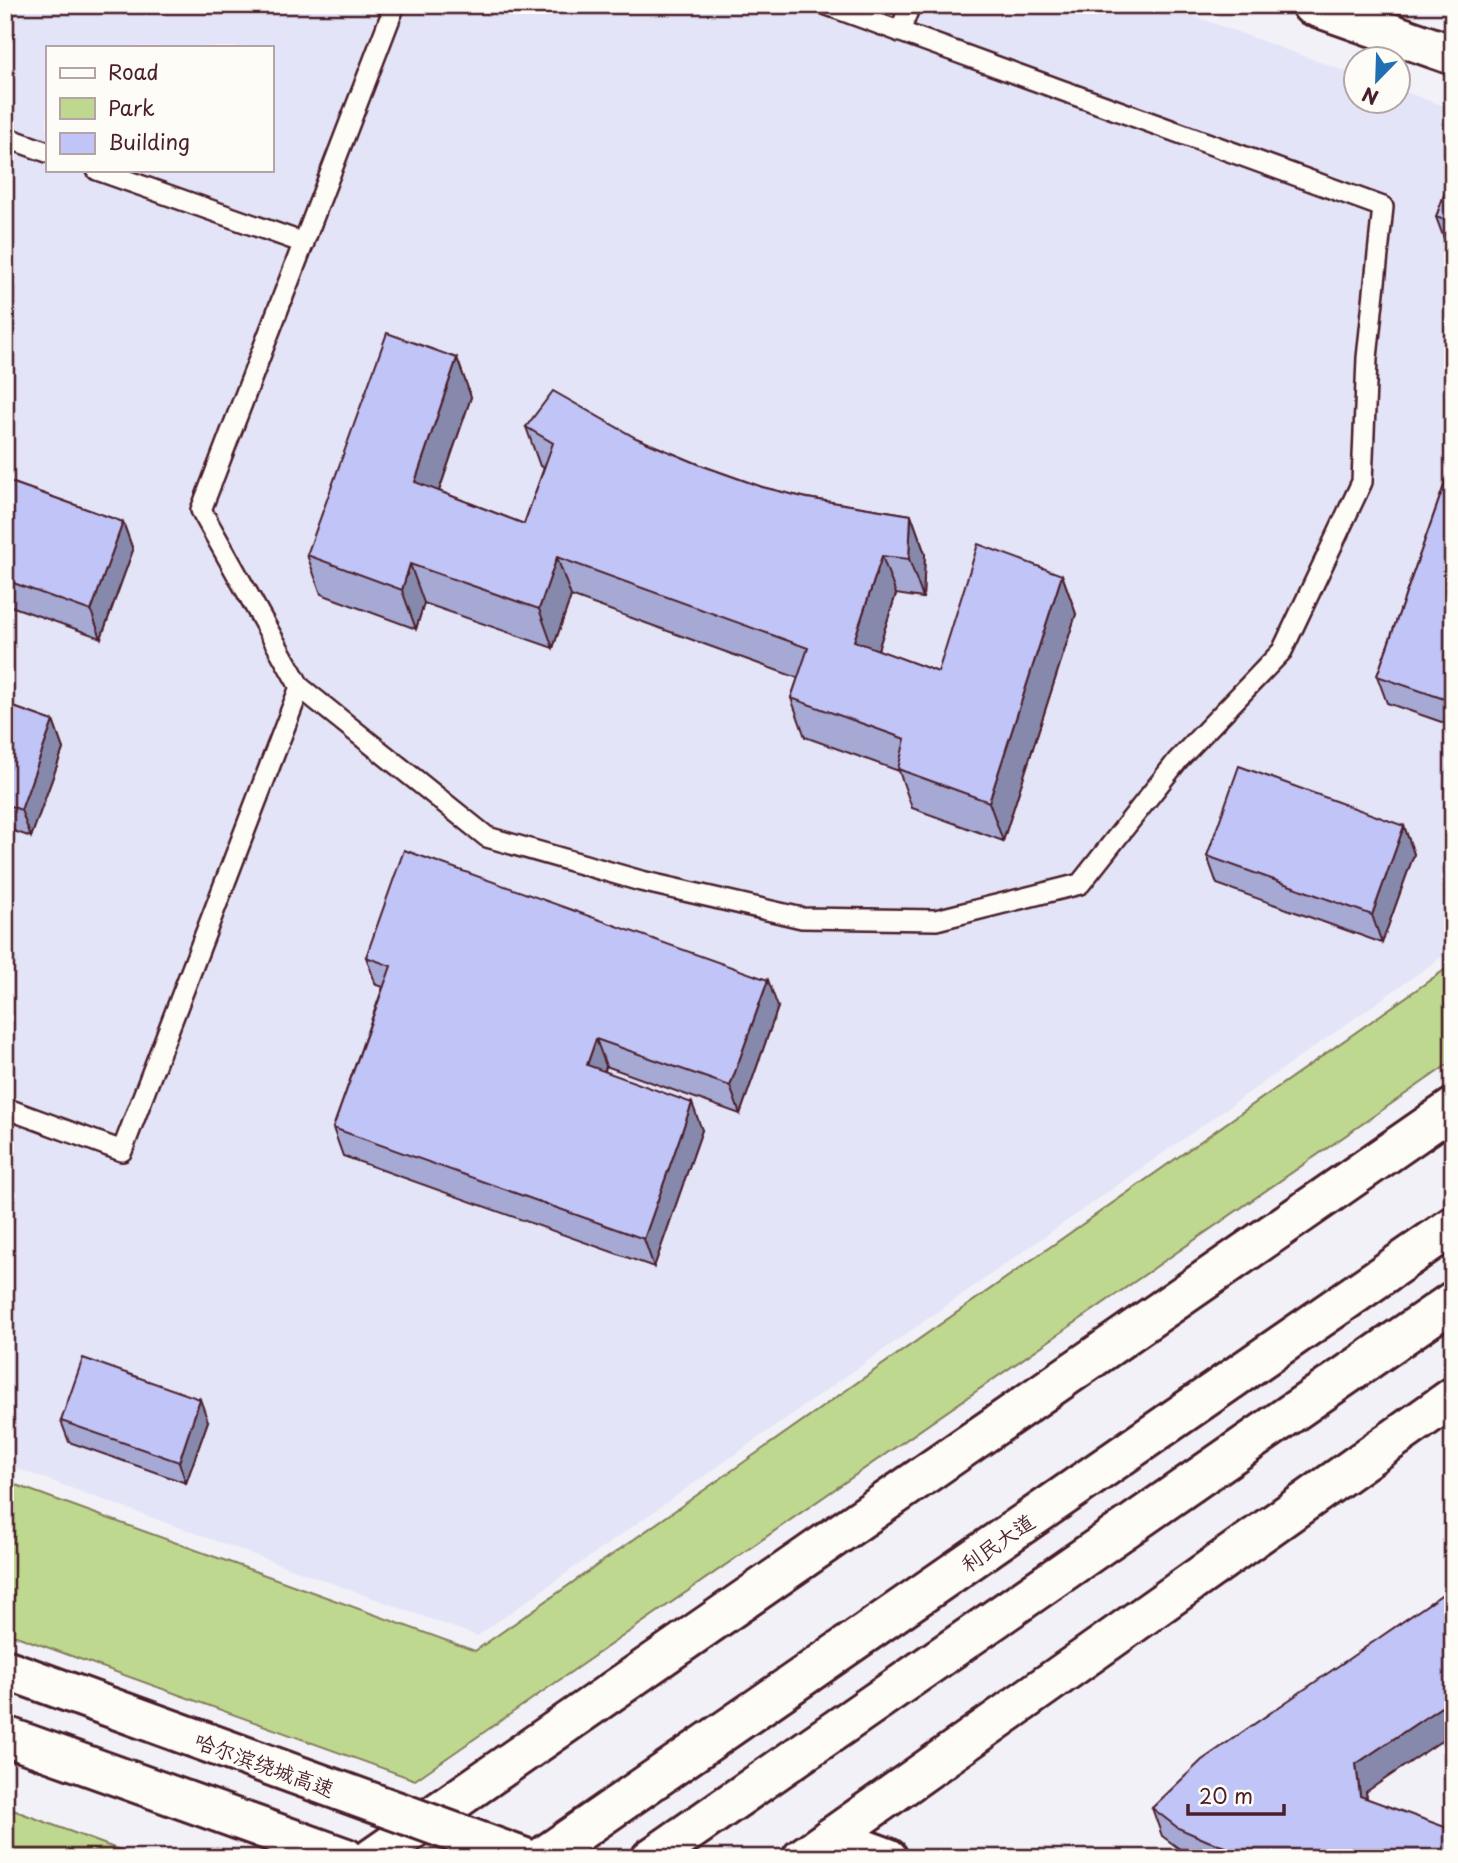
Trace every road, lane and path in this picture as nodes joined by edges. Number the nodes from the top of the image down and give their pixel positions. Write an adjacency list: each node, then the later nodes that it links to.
1 (395, 5): 10 (lane)
2 (827, 5): 5 (lane)
3 (910, 5): 5 (lane)
4 (1311, 5): 6 (main road)
5 (900, 32): 11 (lane)
6 (1453, 55)
7 (5, 137): 8 (lane)
8 (46, 152)
9 (103, 172): 10 (lane)
10 (304, 243): 11 (lane)
11 (300, 687): 12 (lane)
12 (5, 1108)
13 (1453, 1108): 21 (main road)
14 (1453, 1226): 23 (main road, 利民大道)
15 (1453, 1301): 24 (main road)
16 (1453, 1397): 19 (main road)
17 (5, 1669): 22 (main road, 哈尔滨绕城高速, bridge)
18 (5, 1735): 20 (main road)
19 (816, 1847): 25 (main road)
20 (346, 1858)
21 (372, 1858)
22 (524, 1858)
23 (541, 1858)
24 (651, 1858)
25 (888, 1858)

